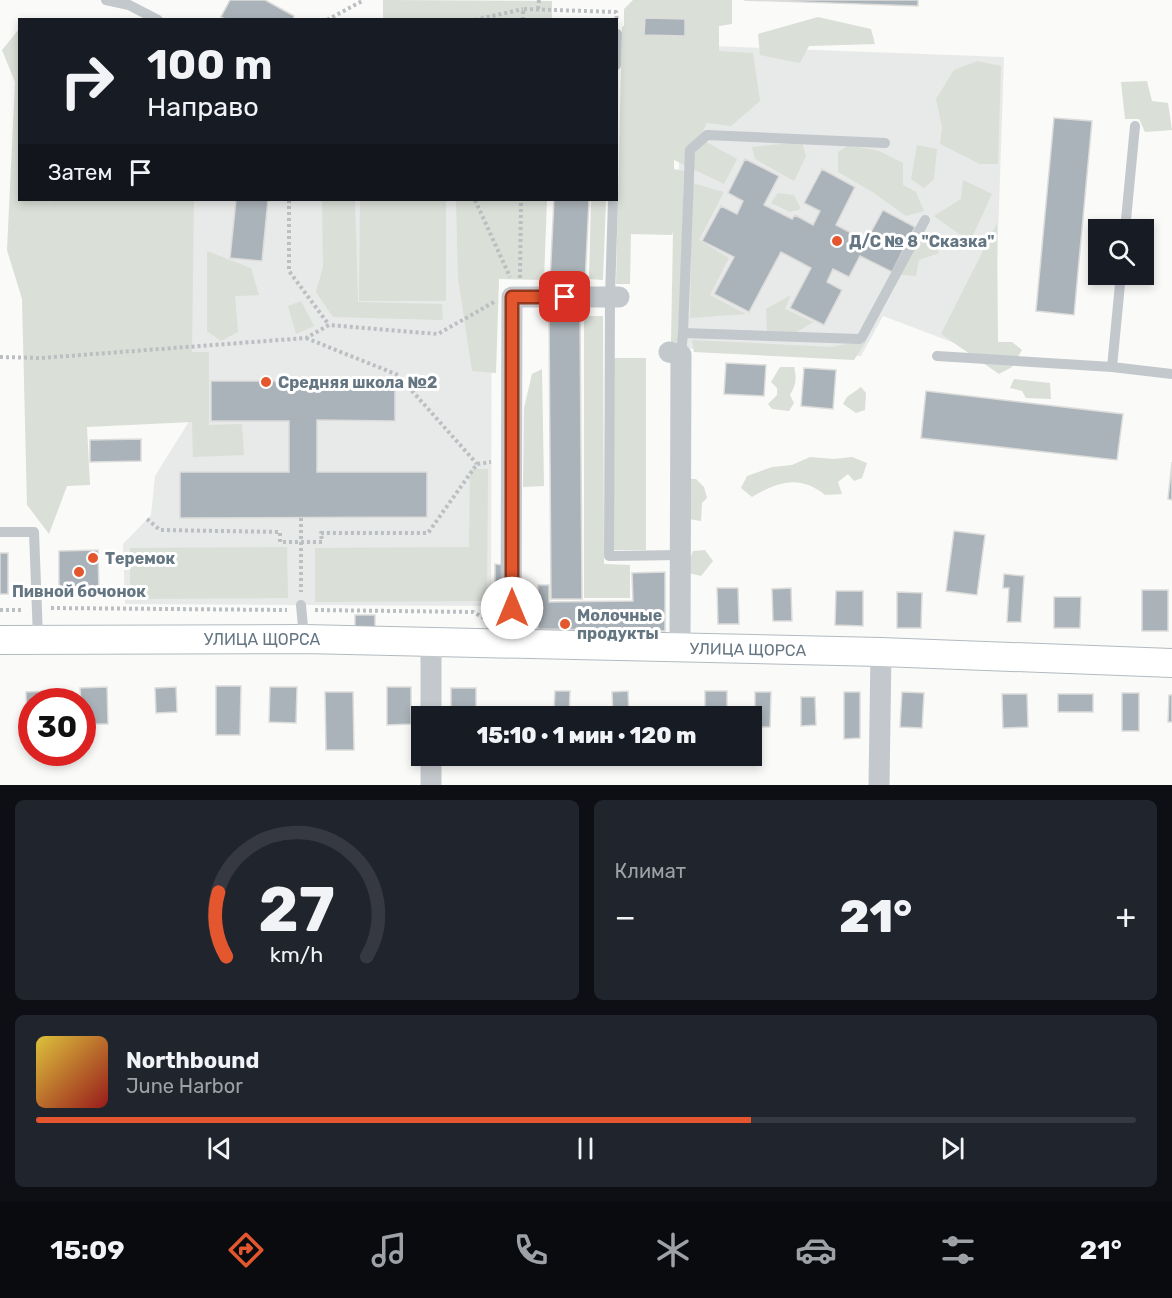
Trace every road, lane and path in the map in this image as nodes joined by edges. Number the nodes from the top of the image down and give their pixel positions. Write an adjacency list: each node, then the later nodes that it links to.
1 (106, 0): 6 (lane)
2 (364, 0): 7 (path)
3 (539, 0): 5 (path)
4 (523, 9): 5 (path); 8 (path); 9 (path)
5 (538, 9): 10 (path)
6 (154, 18)
7 (331, 18)
8 (484, 18)
9 (523, 18)
10 (616, 18)
11 (1135, 126): 17 (lane)
12 (885, 143): 24 (lane)
13 (290, 201): 23 (path)
14 (475, 201): 20 (path)
15 (521, 201): 20 (path)
16 (612, 201): 21 (lane)
17 (1126, 219)
18 (925, 220): 24 (lane)
19 (1120, 285): 29 (lane)
20 (520, 297): 21 (street); 45 (street)
21 (614, 297): 37 (lane)
22 (492, 303): 23 (path)
23 (329, 325): 25 (path)
24 (683, 333): 26 (lane)
25 (306, 338): 28 (path); 32 (path)
26 (675, 354): 37 (street)
27 (937, 356): 29 (lane)
28 (0, 357)
29 (1112, 366): 30 (lane)
30 (1172, 374)
31 (491, 462): 32 (path)
32 (477, 464): 36 (path)
33 (301, 518): 36 (path)
34 (147, 519): 36 (path)
35 (0, 532): 40 (lane)
36 (301, 543): 38 (path)
37 (681, 555): 46 (street)
38 (301, 605): 42 (lane)
39 (0, 610): 40 (path)
40 (35, 610): 41 (lane)
41 (38, 639): 42 (street, УЛИЦА ЩОРСА); 43 (street, УЛИЦА ЩОРСА)
42 (304, 639): 44 (street, УЛИЦА ЩОРСА)
43 (0, 640)
44 (431, 642): 45 (street, УЛИЦА ЩОРСА); 49 (street)
45 (511, 644): 46 (street, УЛИЦА ЩОРСА)
46 (680, 647): 47 (street, УЛИЦА ЩОРСА)
47 (881, 652): 48 (street, УЛИЦА ЩОРСА); 52 (street)
48 (1172, 663)
49 (431, 706)
50 (431, 766): 51 (street)
51 (431, 785)
52 (879, 785)

